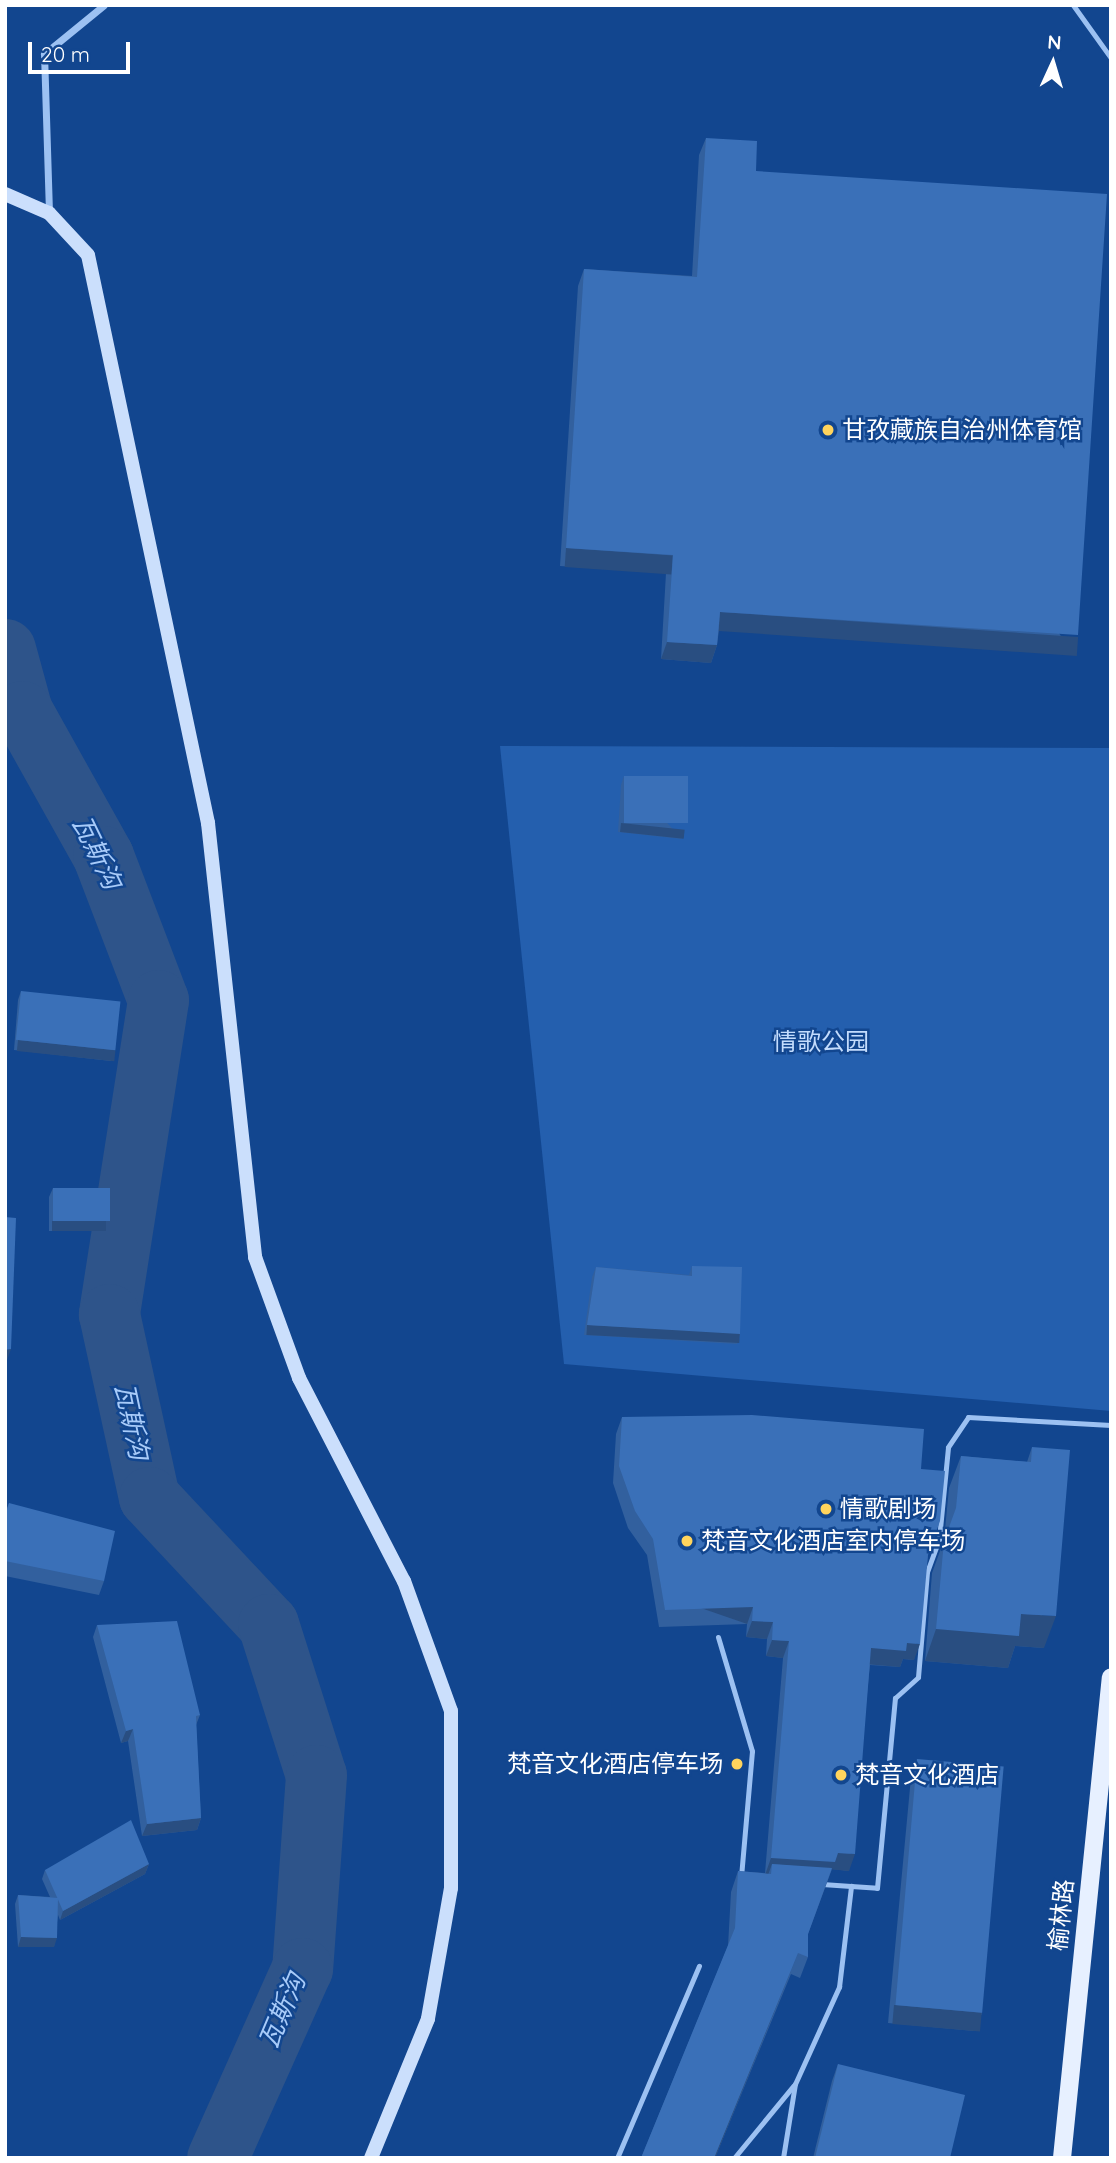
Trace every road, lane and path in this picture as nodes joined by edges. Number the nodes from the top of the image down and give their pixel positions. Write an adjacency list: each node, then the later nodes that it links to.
1 (103, 5): 5 (street)
2 (1073, 5): 3 (lane)
3 (1111, 58)
4 (12, 195): 5 (main road)
5 (49, 213): 14 (main road)
6 (1111, 1425): 11 (lane)
7 (718, 1637): 9 (lane)
8 (1111, 1677): 18 (main road, 榆林路)
9 (755, 1879)
10 (810, 1883): 11 (lane)
11 (851, 1886): 13 (lane)
12 (699, 1966): 15 (lane)
13 (795, 2084): 16 (lane); 17 (lane)
14 (371, 2158)
15 (617, 2158)
16 (734, 2158)
17 (783, 2158)
18 (1062, 2158)

